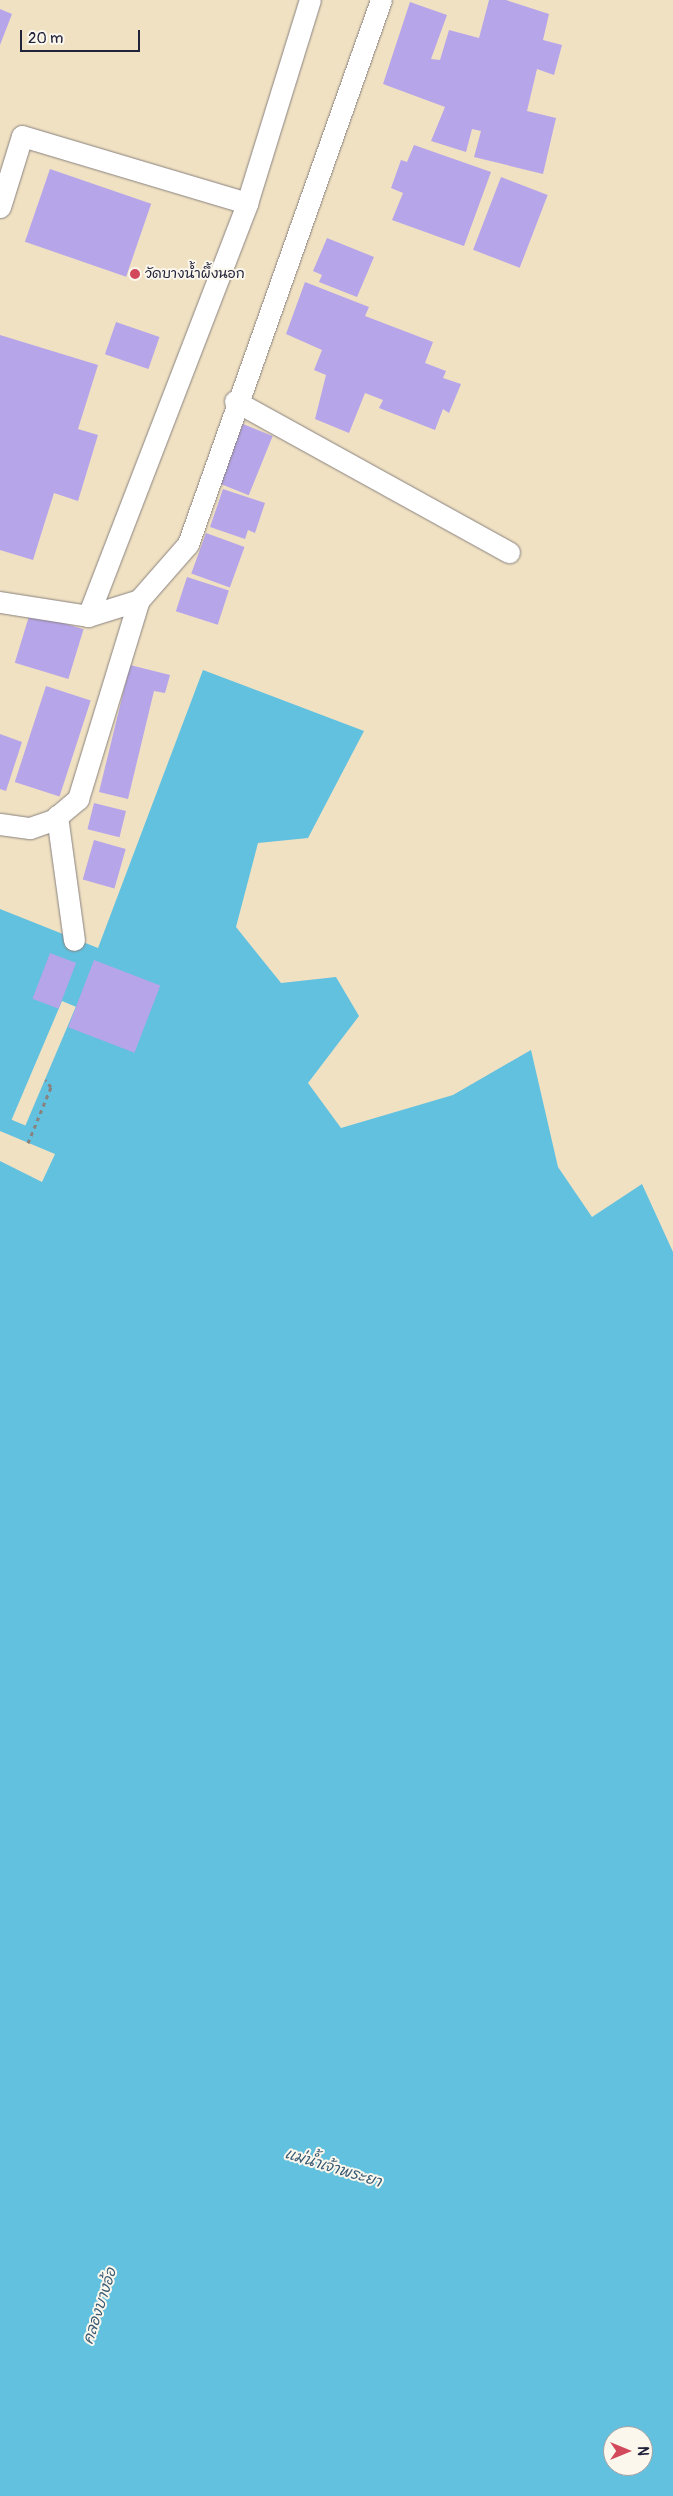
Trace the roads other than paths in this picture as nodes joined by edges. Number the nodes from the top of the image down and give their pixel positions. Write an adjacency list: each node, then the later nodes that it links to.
1 (310, 0): 3 (lane)
2 (381, 0): 5 (lane)
3 (247, 203): 4 (lane); 9 (lane)
4 (0, 207)
5 (236, 401): 6 (lane); 7 (lane)
6 (508, 552)
7 (139, 600): 9 (lane); 10 (lane)
8 (0, 602): 9 (lane)
9 (88, 616)
10 (57, 816): 11 (lane); 12 (lane)
11 (0, 824)
12 (74, 940)

